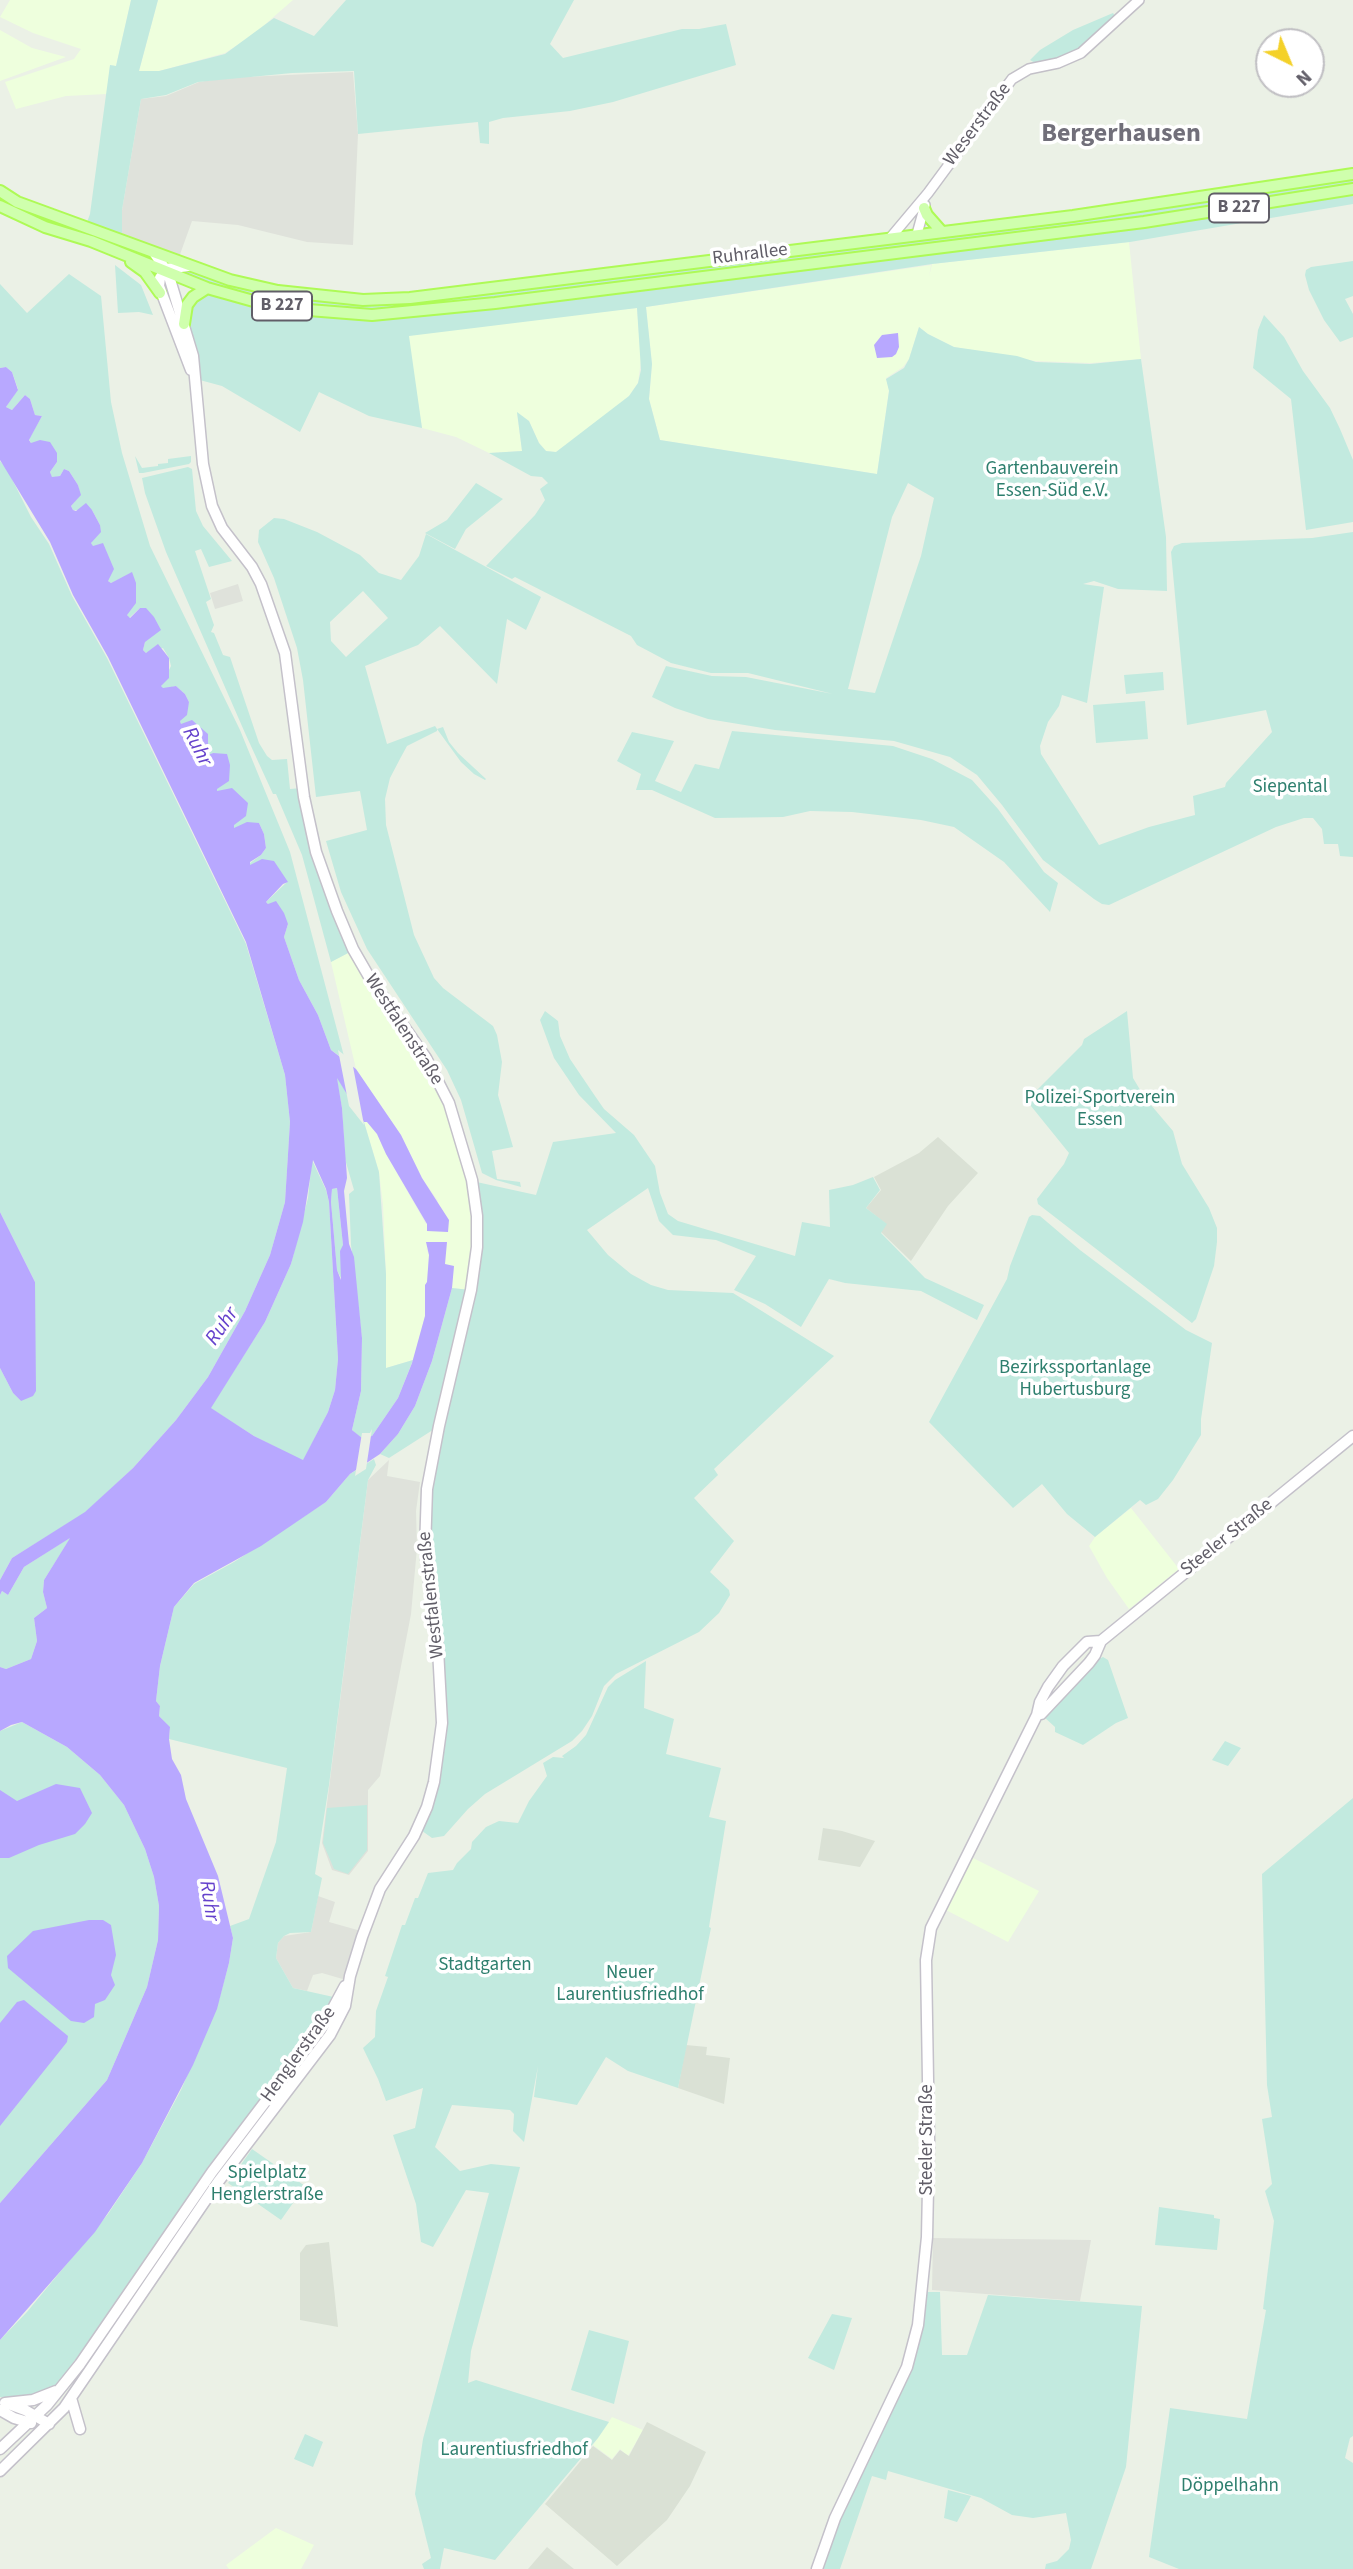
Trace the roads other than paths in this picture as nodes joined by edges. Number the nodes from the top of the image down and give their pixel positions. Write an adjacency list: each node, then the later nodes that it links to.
1 (1139, 0): 5 (street, Weserstraße)
2 (1353, 174): 8 (main road, Ruhrallee / B 227)
3 (1353, 189): 12 (main road, Ruhrallee / B 227)
4 (0, 191): 10 (main road, B 227)
5 (928, 193): 7 (street, Weserstraße); 11 (street, Weserstraße)
6 (0, 206): 10 (main road, B 227)
7 (925, 208): 8 (main road); 9 (street, Weserstraße)
8 (942, 232): 9 (main road, Ruhrallee / B 227); 12 (main road)
9 (917, 234): 11 (main road, Ruhrallee / B 227); 13 (main road)
10 (92, 235): 14 (main road, B 227); 15 (main road, B 227)
11 (891, 237): 16 (main road, Ruhrallee / B 227)
12 (933, 248): 13 (main road, Ruhrallee / B 227)
13 (898, 252): 18 (main road, Ruhrallee / B 227)
14 (121, 253): 17 (main road, B 227); 19 (main road)
15 (153, 253): 16 (main road, Ruhrallee / B 227); 17 (main road, Westfalenstraße)
16 (188, 267): 17 (main road)
17 (166, 271): 18 (main road, Ruhrallee / B 227); 19 (main road); 20 (main road, Westfalenstraße)
18 (207, 288): 20 (main road)
19 (160, 293): 21 (main road, Westfalenstraße)
20 (184, 324): 21 (main road, Westfalenstraße)
21 (195, 380): 25 (main road, Westfalenstraße)
22 (1353, 1436): 23 (main road, Steeler Straße)
23 (1101, 1641): 24 (main road, Steeler Straße); 24 (main road, Steeler Straße)
24 (1037, 1715): 35 (main road, Steeler Straße)
25 (350, 1976): 26 (main road, Henglerstraße); 27 (main road, Henglerstraße)
26 (60, 2389): 28 (main road); 29 (main road, Henglerstraße)
27 (71, 2398): 30 (main road, Henglerstraße); 31 (main road)
28 (2, 2405): 29 (main road)
29 (33, 2421): 30 (main road); 32 (main road); 33 (main road, Henglerstraße)
30 (49, 2424): 32 (main road, Henglerstraße)
31 (80, 2430)
32 (37, 2436): 34 (main road, Henglerstraße)
33 (0, 2449)
34 (0, 2471)
35 (817, 2569)

